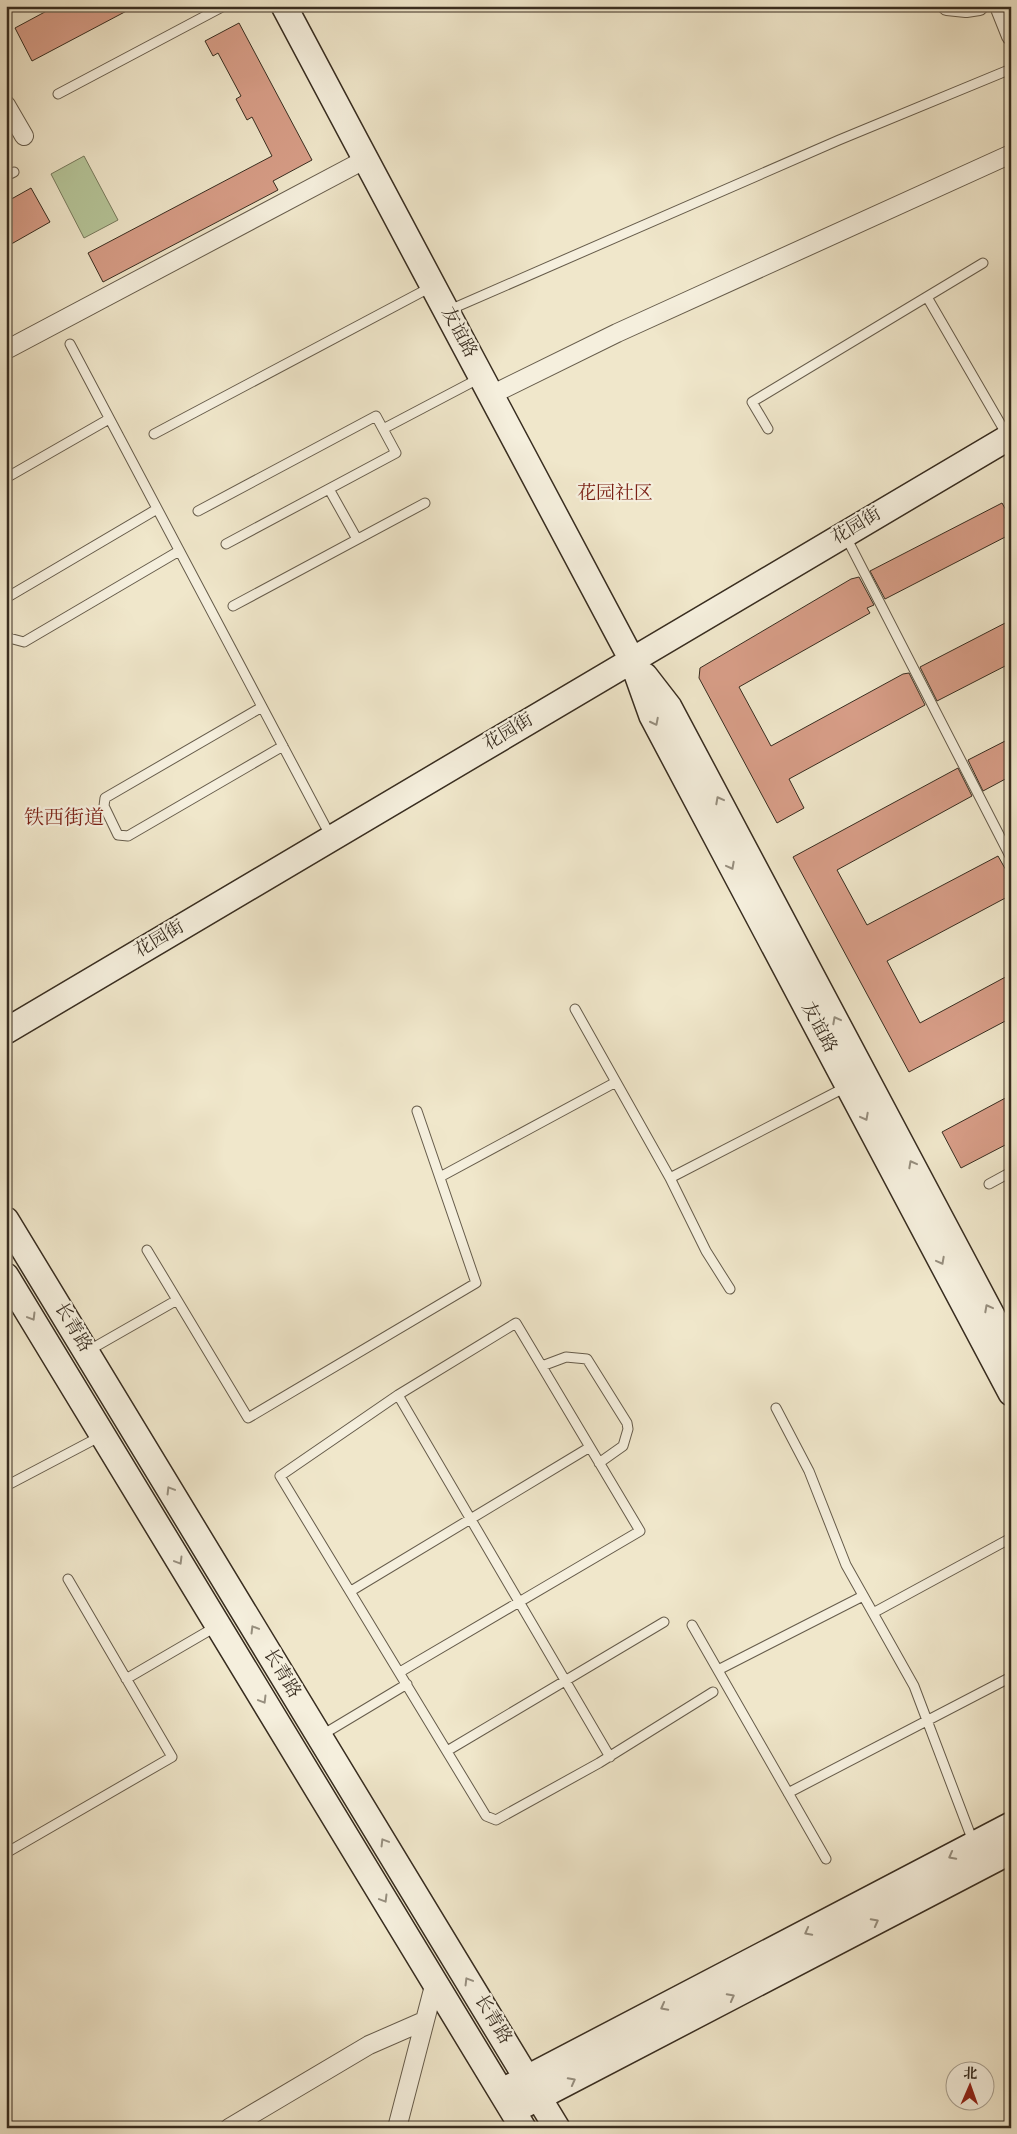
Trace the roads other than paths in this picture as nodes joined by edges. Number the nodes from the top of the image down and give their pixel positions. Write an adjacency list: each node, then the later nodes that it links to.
1 (224, 6): 8 (lane)
2 (284, 6): 12 (street, 友谊路)
3 (947, 6): 4 (street)
4 (979, 6)
5 (999, 6): 6 (street)
6 (1011, 36)
7 (1011, 69): 16 (lane)
8 (58, 94)
9 (6, 105): 10 (street)
10 (24, 136)
11 (1011, 154): 19 (street)
12 (366, 159): 14 (street, 友谊路); 18 (street)
13 (983, 264): 15 (lane)
14 (433, 286): 16 (street, 友谊路); 23 (lane)
15 (927, 297): 22 (lane); 24 (lane)
16 (447, 312): 19 (street, 友谊路)
17 (70, 344): 20 (lane)
18 (6, 350)
19 (486, 386): 21 (lane); 37 (street, 友谊路)
20 (109, 419): 25 (lane); 28 (lane)
21 (384, 429): 26 (lane); 29 (lane)
22 (768, 429)
23 (154, 434)
24 (1010, 436): 30 (street, 花园街)
25 (6, 478)
26 (329, 489): 31 (lane); 32 (lane)
27 (425, 503): 31 (lane)
28 (157, 509): 33 (lane); 34 (lane)
29 (198, 511)
30 (844, 535): 37 (street, 花园街); 41 (lane)
31 (357, 540): 35 (lane)
32 (226, 544)
33 (179, 551): 36 (lane); 38 (lane)
34 (6, 598)
35 (233, 606)
36 (6, 633)
37 (632, 660): 40 (street, 花园街); 45 (street, 友谊路, one-way to 45); 56 (street, 友谊路, one-way to 37)
38 (262, 707): 39 (lane); 39 (lane)
39 (283, 746): 40 (lane)
40 (331, 838): 43 (street, 花园街)
41 (1011, 858)
42 (575, 1009): 44 (lane)
43 (6, 1031)
44 (616, 1082): 48 (lane); 49 (lane)
45 (848, 1086): 49 (lane); 59 (street, 友谊路, one-way to 59)
46 (416, 1111): 48 (lane)
47 (1011, 1172): 50 (lane)
48 (440, 1177): 55 (lane)
49 (670, 1178): 54 (lane)
50 (990, 1184)
51 (6, 1220): 57 (street, 长青路)
52 (147, 1250): 55 (lane)
53 (6, 1276): 62 (street, 长青路, one-way to 62)
54 (730, 1289)
55 (177, 1300): 57 (lane)
56 (1011, 1351)
57 (86, 1352): 84 (street, 长青路, one-way to 57)
58 (542, 1366): 60 (lane); 63 (lane); 64 (lane)
59 (1011, 1393)
60 (398, 1395): 66 (lane); 69 (lane)
61 (776, 1408): 70 (lane)
62 (103, 1435): 65 (lane); 75 (street, 长青路, one-way to 75)
63 (590, 1447): 64 (lane); 66 (lane)
64 (599, 1463): 71 (lane)
65 (6, 1486)
66 (471, 1519): 69 (lane); 71 (lane)
67 (1011, 1538): 72 (lane)
68 (68, 1579): 79 (lane)
69 (350, 1591): 77 (lane)
70 (864, 1596): 72 (lane); 76 (lane)
71 (519, 1602): 77 (lane); 80 (lane)
72 (873, 1613): 83 (lane)
73 (664, 1622): 80 (lane)
74 (692, 1625): 76 (lane)
75 (218, 1626): 79 (lane); 93 (street, 长青路, one-way to 93)
76 (718, 1670): 87 (lane)
77 (400, 1672): 81 (lane)
78 (1011, 1678): 83 (lane)
79 (126, 1679): 91 (lane)
80 (565, 1681): 85 (lane); 86 (lane)
81 (407, 1684): 84 (lane); 85 (lane)
82 (713, 1692): 86 (lane)
83 (928, 1720): 87 (lane); 89 (lane)
84 (319, 1737): 95 (street, 长青路, one-way to 84)
85 (447, 1751): 86 (lane)
86 (610, 1757)
87 (788, 1794): 92 (lane)
88 (1011, 1826): 89 (street)
89 (974, 1845): 95 (street, one-way to 95)
90 (1011, 1851): 95 (street, one-way to 90)
91 (6, 1852)
92 (826, 1859)
93 (435, 1982): 94 (street); 96 (street, 长青路)
94 (424, 2021): 97 (street); 98 (street)
95 (533, 2088): 96 (street); 99 (street, 长青路)
96 (512, 2110)
97 (228, 2128)
98 (397, 2128)
99 (557, 2128)

